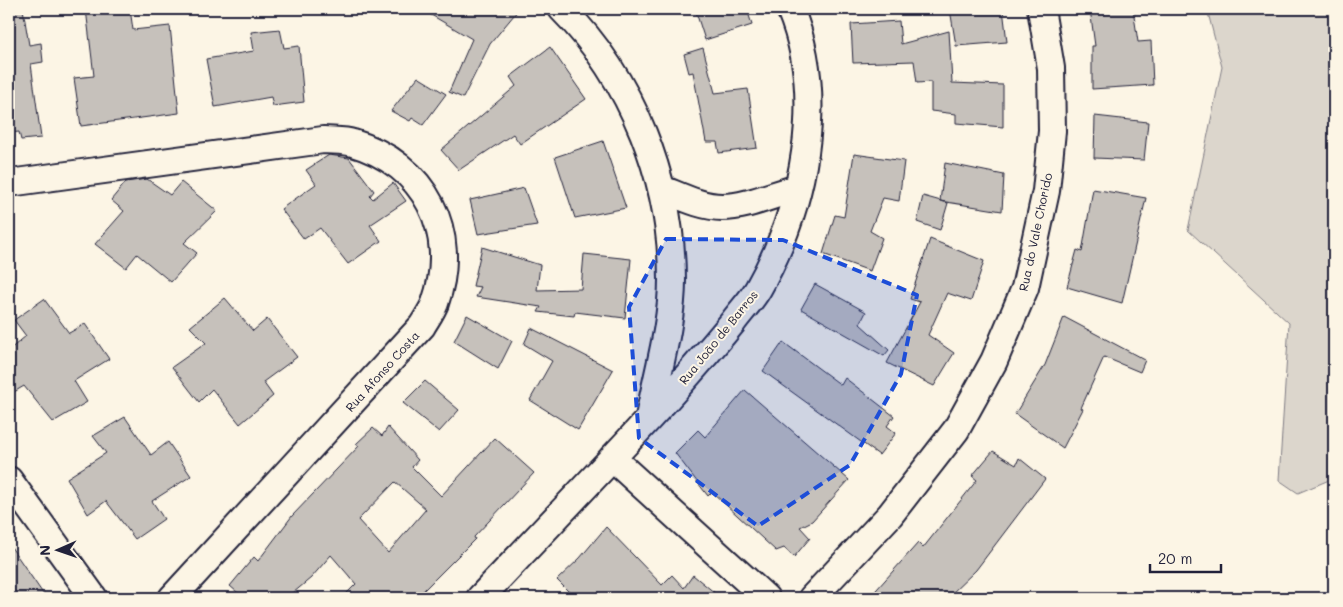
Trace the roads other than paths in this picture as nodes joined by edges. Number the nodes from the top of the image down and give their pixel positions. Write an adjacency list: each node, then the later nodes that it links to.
1 (562, 9): 6 (street)
2 (790, 9): 5 (street, Rua João de Barros)
3 (1041, 9): 14 (street, Rua do Vale Chorido)
4 (9, 183): 11 (street, Rua Afonso Costa)
5 (798, 188): 6 (street); 7 (street, Rua João de Barros)
6 (662, 189): 7 (street)
7 (649, 418): 8 (street, Rua João de Barros)
8 (612, 458): 12 (street, Rua João de Barros); 13 (street)
9 (9, 480): 10 (street)
10 (94, 598)
11 (172, 598)
12 (480, 598)
13 (766, 598)
14 (812, 598)

